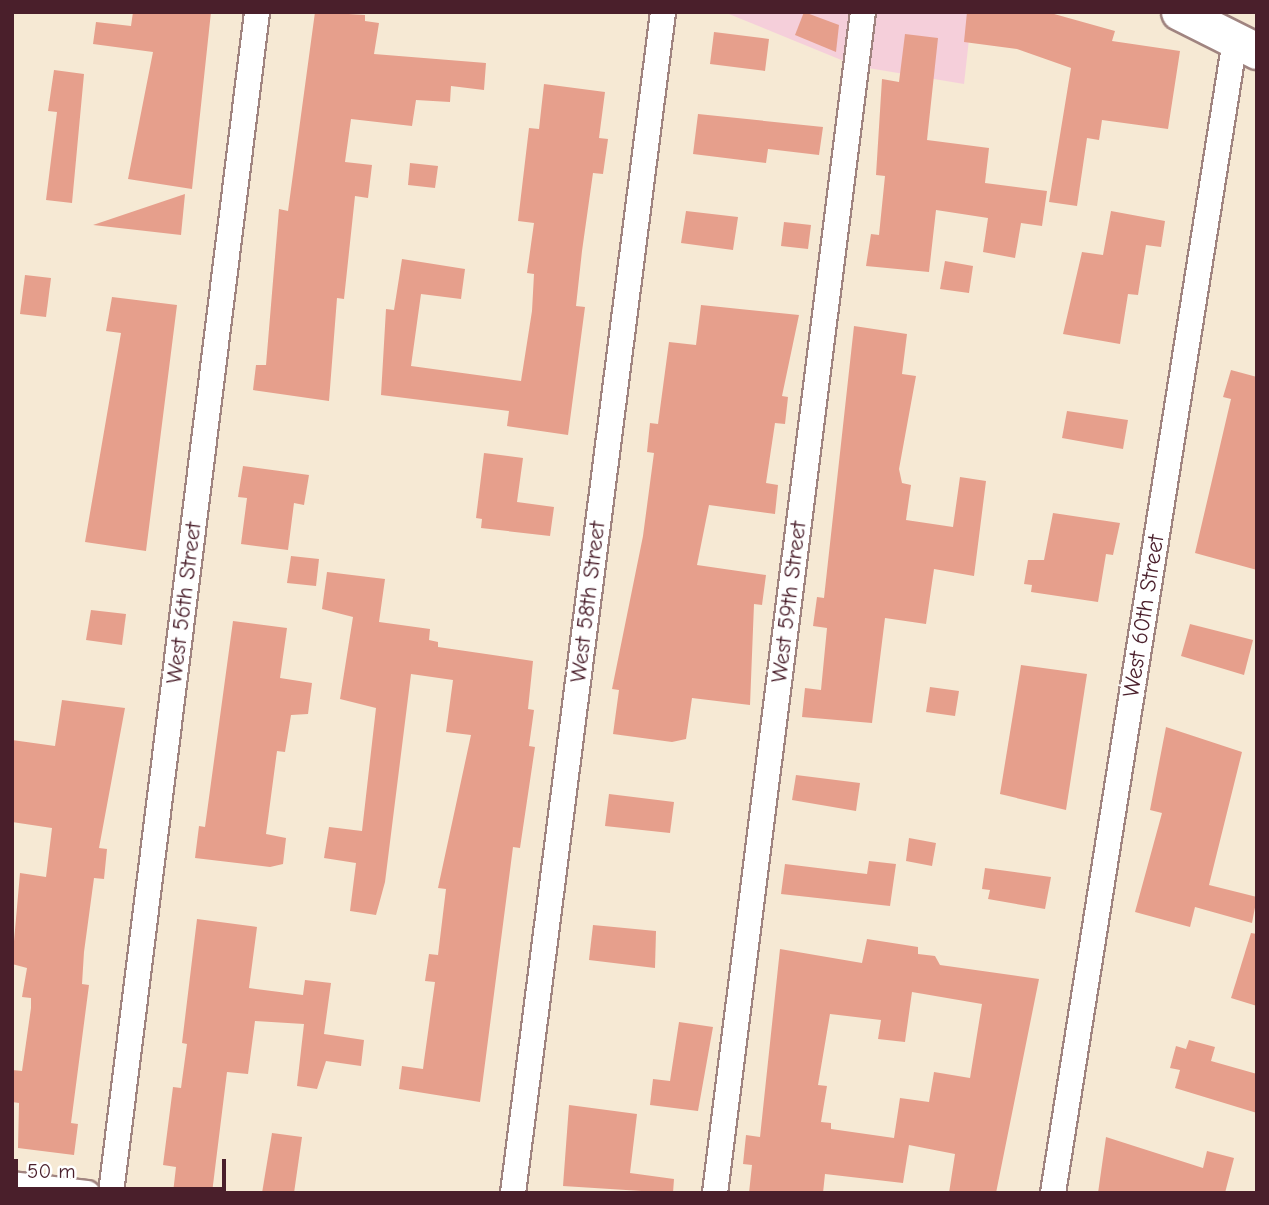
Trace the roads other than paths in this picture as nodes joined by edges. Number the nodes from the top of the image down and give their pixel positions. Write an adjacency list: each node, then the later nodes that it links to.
1 (257, 12): 8 (street, West 56th Street)
2 (663, 12): 9 (street, West 58th Street)
3 (863, 12): 10 (street, West 59th Street)
4 (1179, 12): 5 (main road)
5 (1246, 46): 11 (street, West 60th Street)
6 (12, 1184): 7 (street)
7 (87, 1193)
8 (111, 1193)
9 (513, 1193)
10 (715, 1193)
11 (1053, 1193)

